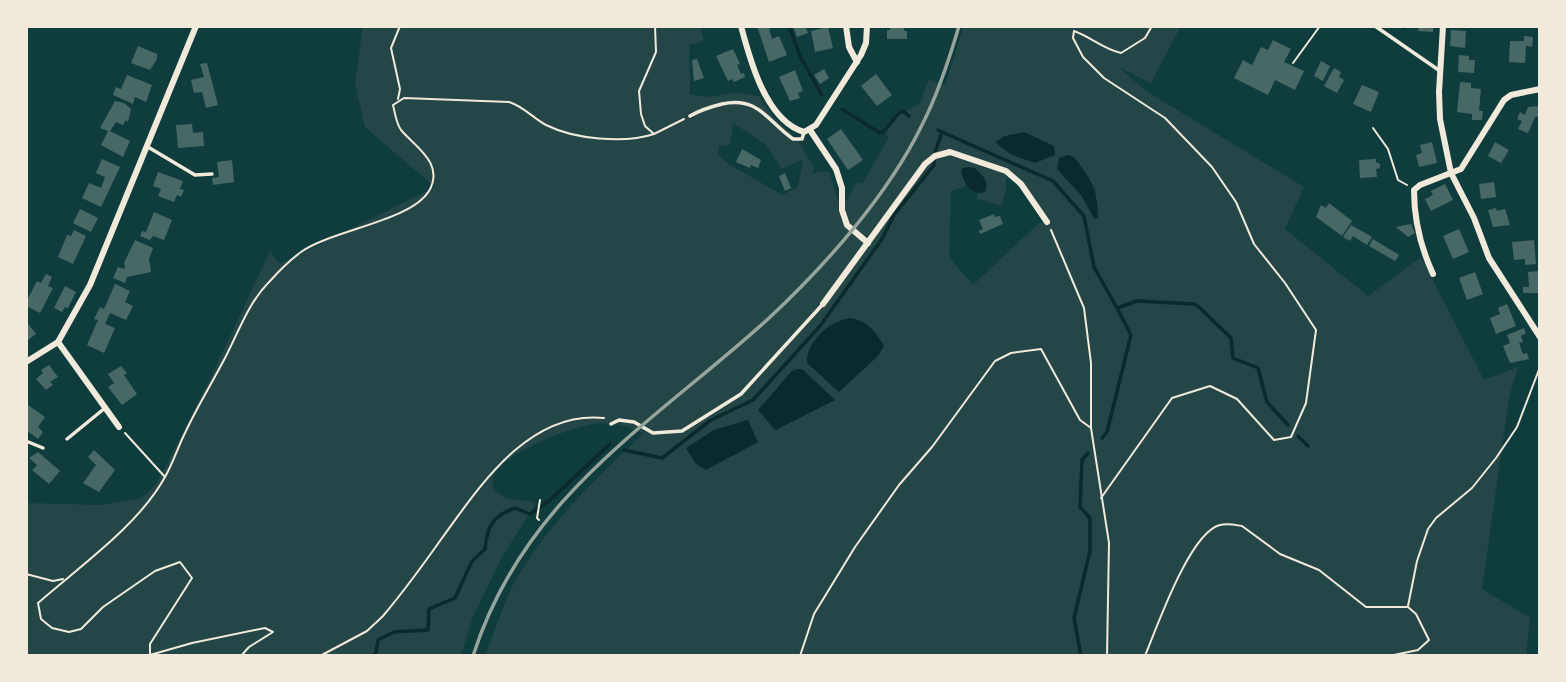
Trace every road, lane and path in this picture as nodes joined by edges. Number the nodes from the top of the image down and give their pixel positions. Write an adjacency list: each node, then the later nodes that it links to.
1 (196, 26): 20 (street)
2 (400, 26): 15 (path)
3 (655, 26): 19 (path)
4 (741, 26): 18 (street)
5 (846, 26): 11 (street)
6 (867, 26): 11 (street)
7 (1152, 26): 41 (path)
8 (1320, 26): 12 (path)
9 (1375, 26): 13 (lane)
10 (1443, 26): 13 (street)
11 (856, 62): 18 (street)
12 (1293, 63)
13 (1440, 71): 21 (street)
14 (1540, 89): 21 (street)
15 (398, 100): 19 (path); 40 (path)
16 (690, 116): 18 (lane); 19 (path)
17 (1373, 128): 23 (path)
18 (807, 131): 25 (street)
19 (654, 134)
20 (146, 146): 22 (lane); 29 (street)
21 (1451, 173): 23 (street); 28 (street)
22 (212, 174)
23 (1414, 190): 26 (street)
24 (1047, 222): 25 (street); 36 (path)
25 (868, 243): 27 (street)
26 (1433, 274)
27 (823, 304): 33 (lane)
28 (1540, 337)
29 (58, 342): 30 (street); 32 (street)
30 (26, 362)
31 (1540, 367): 46 (path)
32 (105, 408): 35 (street); 37 (lane)
33 (619, 420): 34 (lane); 48 (path)
34 (611, 424)
35 (119, 427): 40 (path)
36 (1091, 428): 41 (path); 49 (path)
37 (67, 439)
38 (26, 441): 39 (lane)
39 (43, 448)
40 (165, 477): 45 (path)
41 (1101, 498): 50 (path)
42 (540, 500): 43 (path)
43 (538, 519)
44 (26, 574): 45 (path)
45 (65, 579): 47 (path)
46 (1408, 607): 51 (path); 52 (path)
47 (241, 656)
48 (320, 656)
49 (800, 656)
50 (1107, 656)
51 (1145, 656)
52 (1389, 656)

